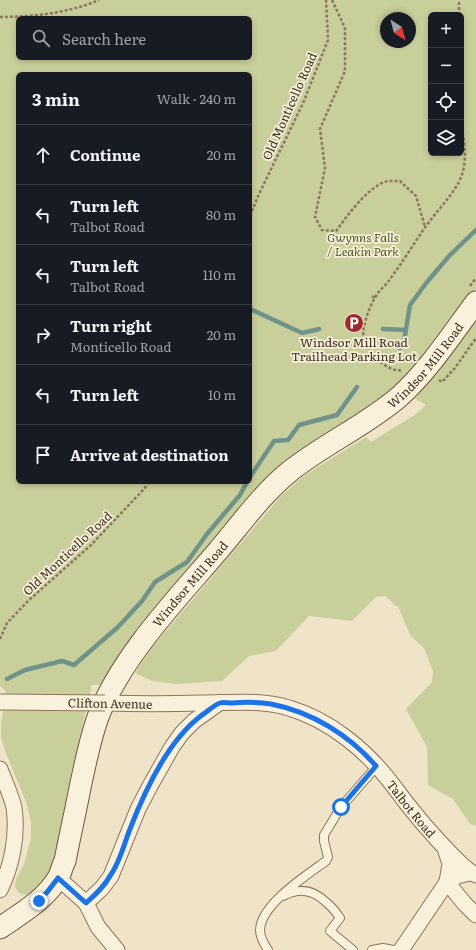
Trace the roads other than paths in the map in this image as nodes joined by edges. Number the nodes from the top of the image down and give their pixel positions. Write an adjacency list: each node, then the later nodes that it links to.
1 (472, 296): 9 (main road, Windsor Mill Road)
2 (0, 702): 3 (street, Clifton Avenue, bridge)
3 (219, 703): 4 (street, Talbot Road); 13 (street)
4 (376, 766): 7 (street, Talbot Road); 12 (lane)
5 (0, 769): 6 (street)
6 (3, 788): 11 (street)
7 (445, 848): 8 (street, Talbot Road); 10 (street)
8 (473, 874): 10 (street)
9 (58, 878): 13 (street); 15 (main road, Windsor Mill Road)
10 (447, 882): 14 (street); 21 (street)
11 (0, 890)
12 (278, 899): 17 (lane); 18 (lane)
13 (86, 903): 16 (street)
14 (476, 915)
15 (0, 928)
16 (117, 950)
17 (268, 950)
18 (353, 950)
19 (372, 950): 20 (lane)
20 (394, 950)
21 (400, 950)

